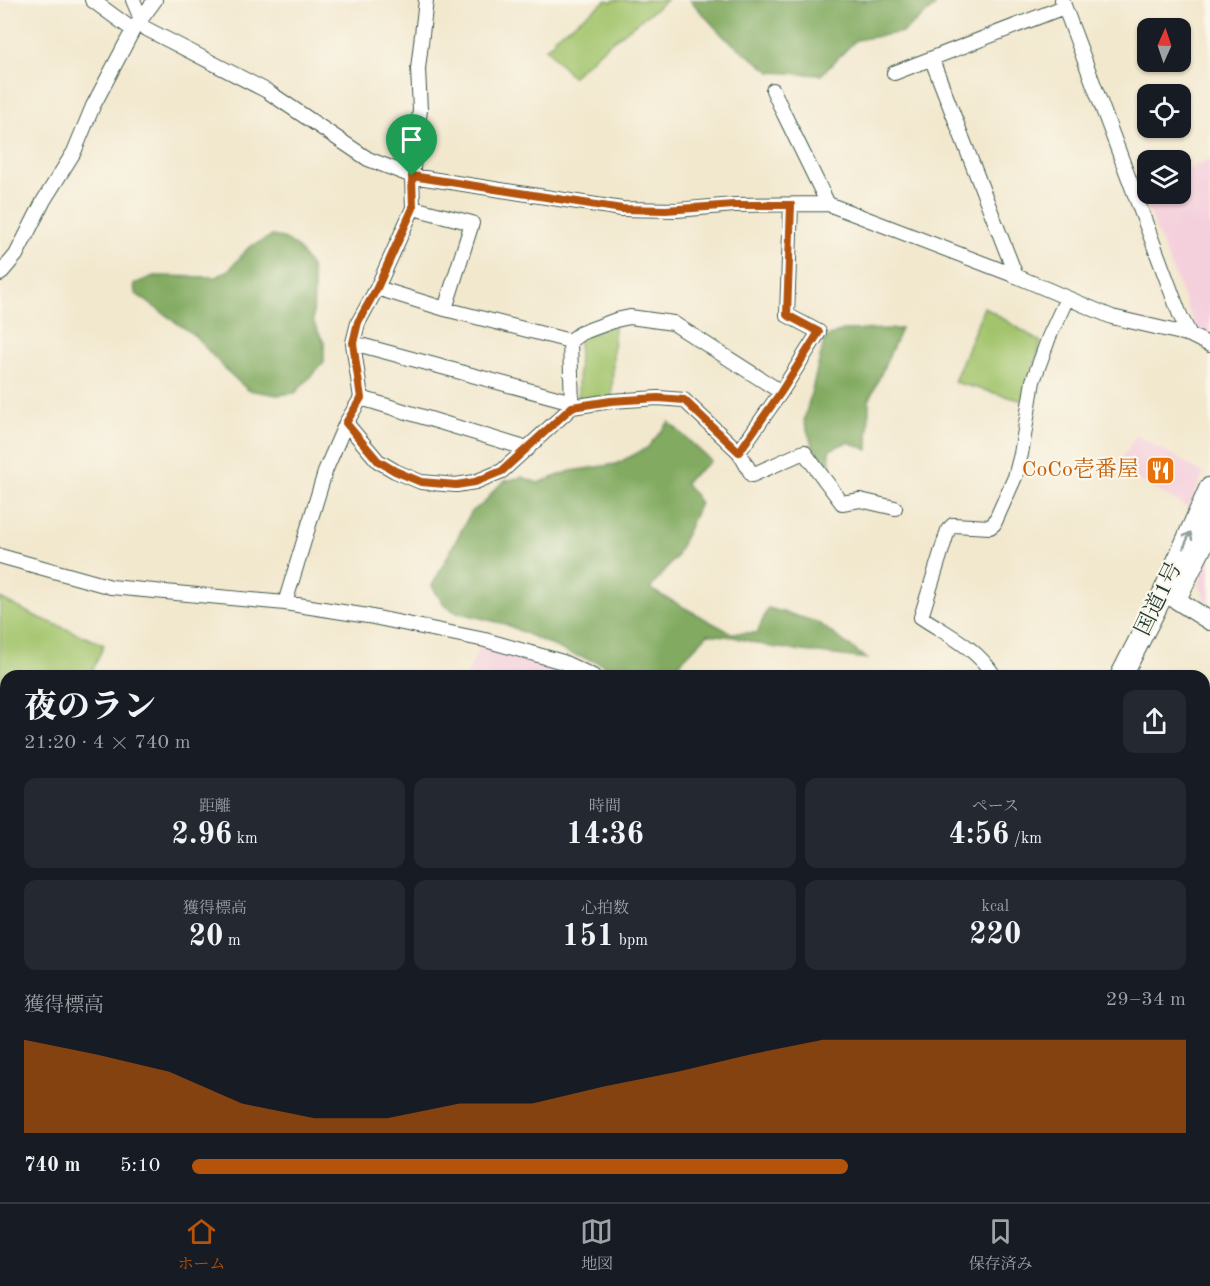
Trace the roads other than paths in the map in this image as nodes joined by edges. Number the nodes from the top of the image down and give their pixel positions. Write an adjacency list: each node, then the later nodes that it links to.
1 (92, 0): 6 (street)
2 (133, 0): 6 (street)
3 (155, 0): 6 (street)
4 (426, 0): 10 (street)
5 (1063, 4): 7 (street); 19 (street)
6 (137, 24): 10 (street); 14 (street)
7 (932, 60): 8 (street); 15 (street)
8 (894, 73)
9 (773, 90): 11 (street)
10 (412, 176): 12 (street); 13 (street)
11 (828, 204): 12 (street); 15 (street)
12 (791, 205): 23 (street)
13 (413, 208): 16 (street); 18 (street)
14 (0, 274)
15 (1016, 276): 17 (street)
16 (377, 288): 18 (street); 21 (street)
17 (1067, 298): 19 (street); 37 (street)
18 (445, 309): 20 (street)
19 (1190, 335): 22 (street)
20 (570, 341): 23 (street); 25 (street)
21 (353, 343): 24 (street); 25 (street)
22 (1210, 345)
23 (781, 392): 28 (street)
24 (361, 398): 26 (street); 27 (street)
25 (572, 405): 27 (street); 28 (street)
26 (346, 423): 27 (street); 34 (street)
27 (528, 449)
28 (739, 452): 30 (street)
29 (1210, 488): 33 (highway, 国道1号, one-way to 29)
30 (895, 508)
31 (1210, 529): 33 (highway, 国道1号)
32 (0, 556): 34 (street)
33 (1170, 596): 35 (main road); 38 (highway, 国道1号); 39 (highway, 国道1号)
34 (285, 603): 36 (street)
35 (1210, 621)
36 (580, 670)
37 (989, 670)
38 (1125, 670)
39 (1139, 670)

